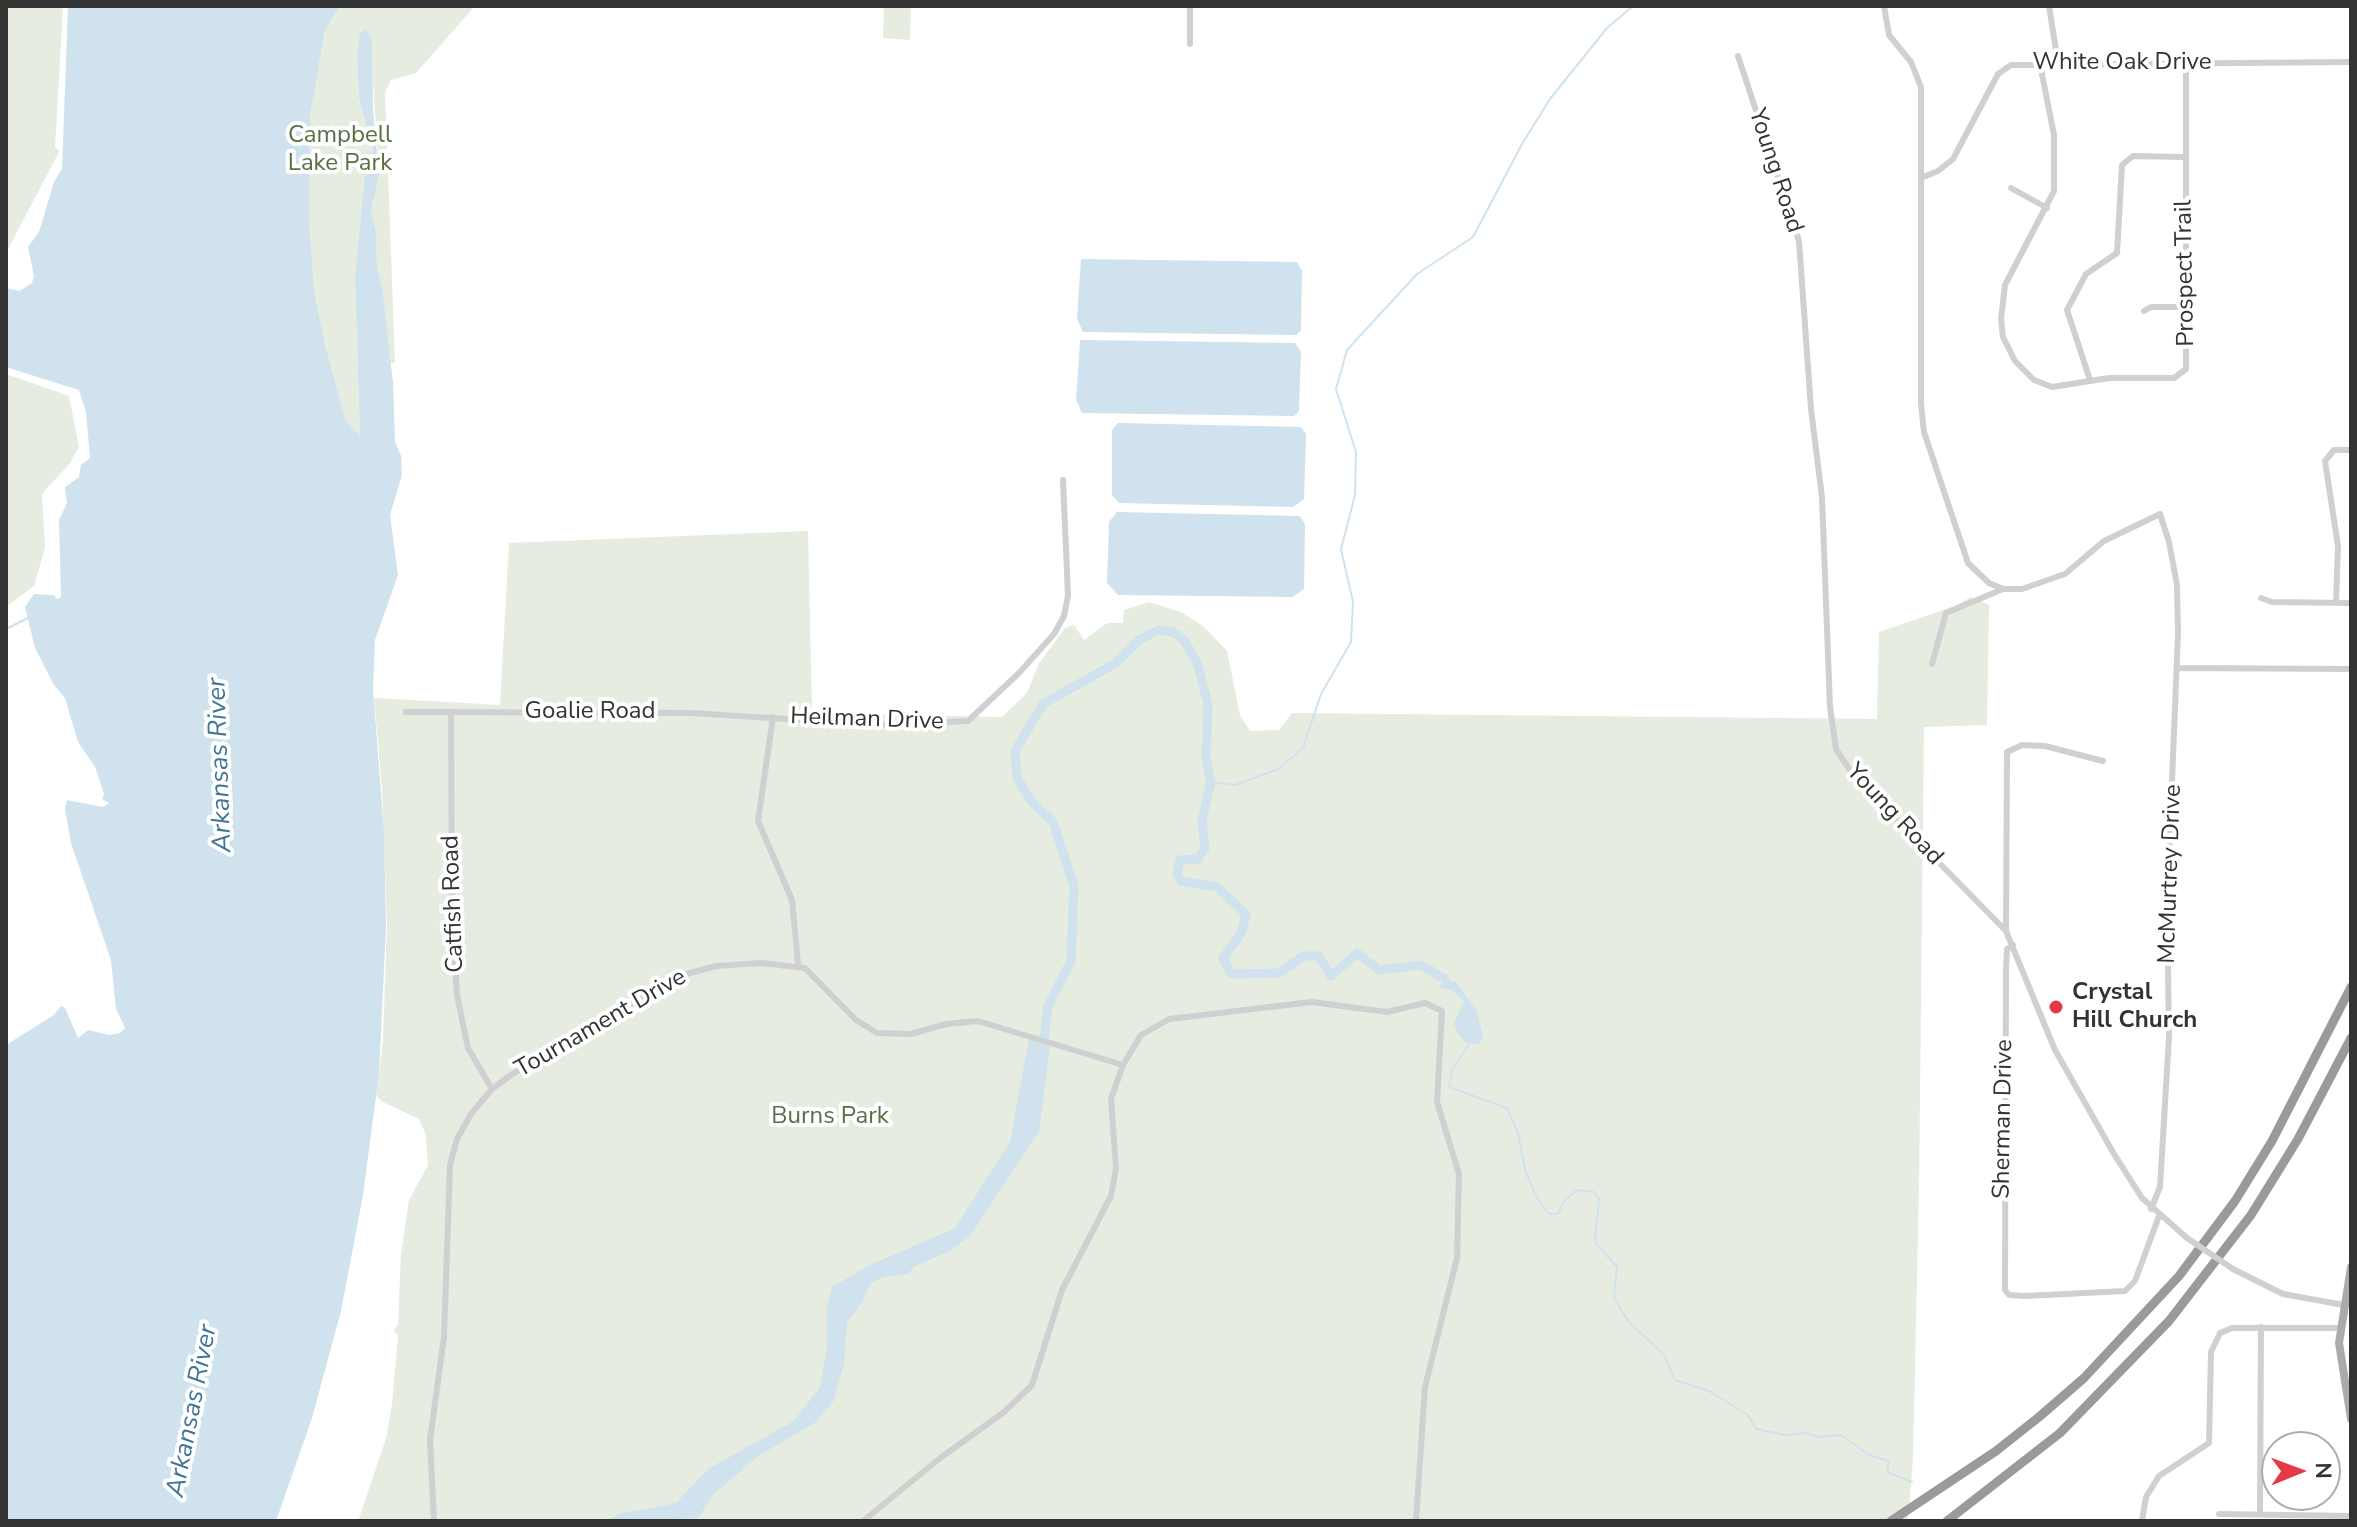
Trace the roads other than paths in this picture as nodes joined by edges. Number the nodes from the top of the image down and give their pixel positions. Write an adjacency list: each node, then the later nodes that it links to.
1 (1190, 6): 4 (street)
2 (1884, 6): 11 (street)
3 (2049, 6): 7 (street)
4 (1190, 44)
5 (1738, 56): 30 (street, Young Road)
6 (2351, 62): 8 (street, White Oak Drive)
7 (2058, 63): 8 (street, White Oak Drive); 9 (street, White Oak Drive)
8 (2186, 63): 10 (street, Prospect Trail)
9 (2040, 64): 11 (street, White Oak Drive); 13 (street, Prospect Trail)
10 (2183, 157): 14 (street, Prospect Trail); 16 (street)
11 (1921, 178): 19 (street)
12 (2011, 188): 13 (street)
13 (2047, 208): 16 (street, Prospect Trail)
14 (2187, 307): 15 (street); 16 (street, Prospect Trail)
15 (2144, 311)
16 (2090, 380)
17 (2351, 450): 21 (street)
18 (1063, 480): 28 (street, Heilman Drive)
19 (2003, 589): 23 (street); 24 (street, McMurtrey Drive)
20 (2261, 598): 21 (street)
21 (2336, 603): 22 (street)
22 (2351, 603)
23 (1932, 664)
24 (2177, 668): 25 (street); 37 (street, McMurtrey Drive)
25 (2351, 669)
26 (406, 712): 27 (street, Goalie Road)
27 (451, 712): 28 (street, Goalie Road); 36 (street, Catfish Road)
28 (773, 717): 32 (street)
29 (2103, 761): 30 (street)
30 (2006, 931): 31 (street, Young Road)
31 (2013, 945): 37 (street, Young Road); 38 (street, Sherman Drive)
32 (798, 964): 35 (street); 36 (street, Tournament Drive)
33 (2351, 987): 52 (highway)
34 (2351, 1038): 53 (highway)
35 (1123, 1065): 50 (street); 51 (street)
36 (492, 1089): 49 (street, Tournament Drive)
37 (2151, 1209): 38 (street, Young Road)
38 (2159, 1216): 41 (street, Young Road, bridge)
39 (2351, 1267): 40 (main road)
40 (2350, 1277): 41 (main road)
41 (2344, 1305): 43 (main road)
42 (2261, 1327): 43 (street); 46 (street); 54 (street)
43 (2340, 1328): 44 (main road)
44 (2349, 1409): 45 (main road)
45 (2351, 1419)
46 (2260, 1513): 47 (street); 48 (street)
47 (2219, 1514)
48 (2351, 1516)
49 (434, 1521)
50 (863, 1521)
51 (1416, 1521)
52 (1891, 1521)
53 (1947, 1521)
54 (2142, 1521)

